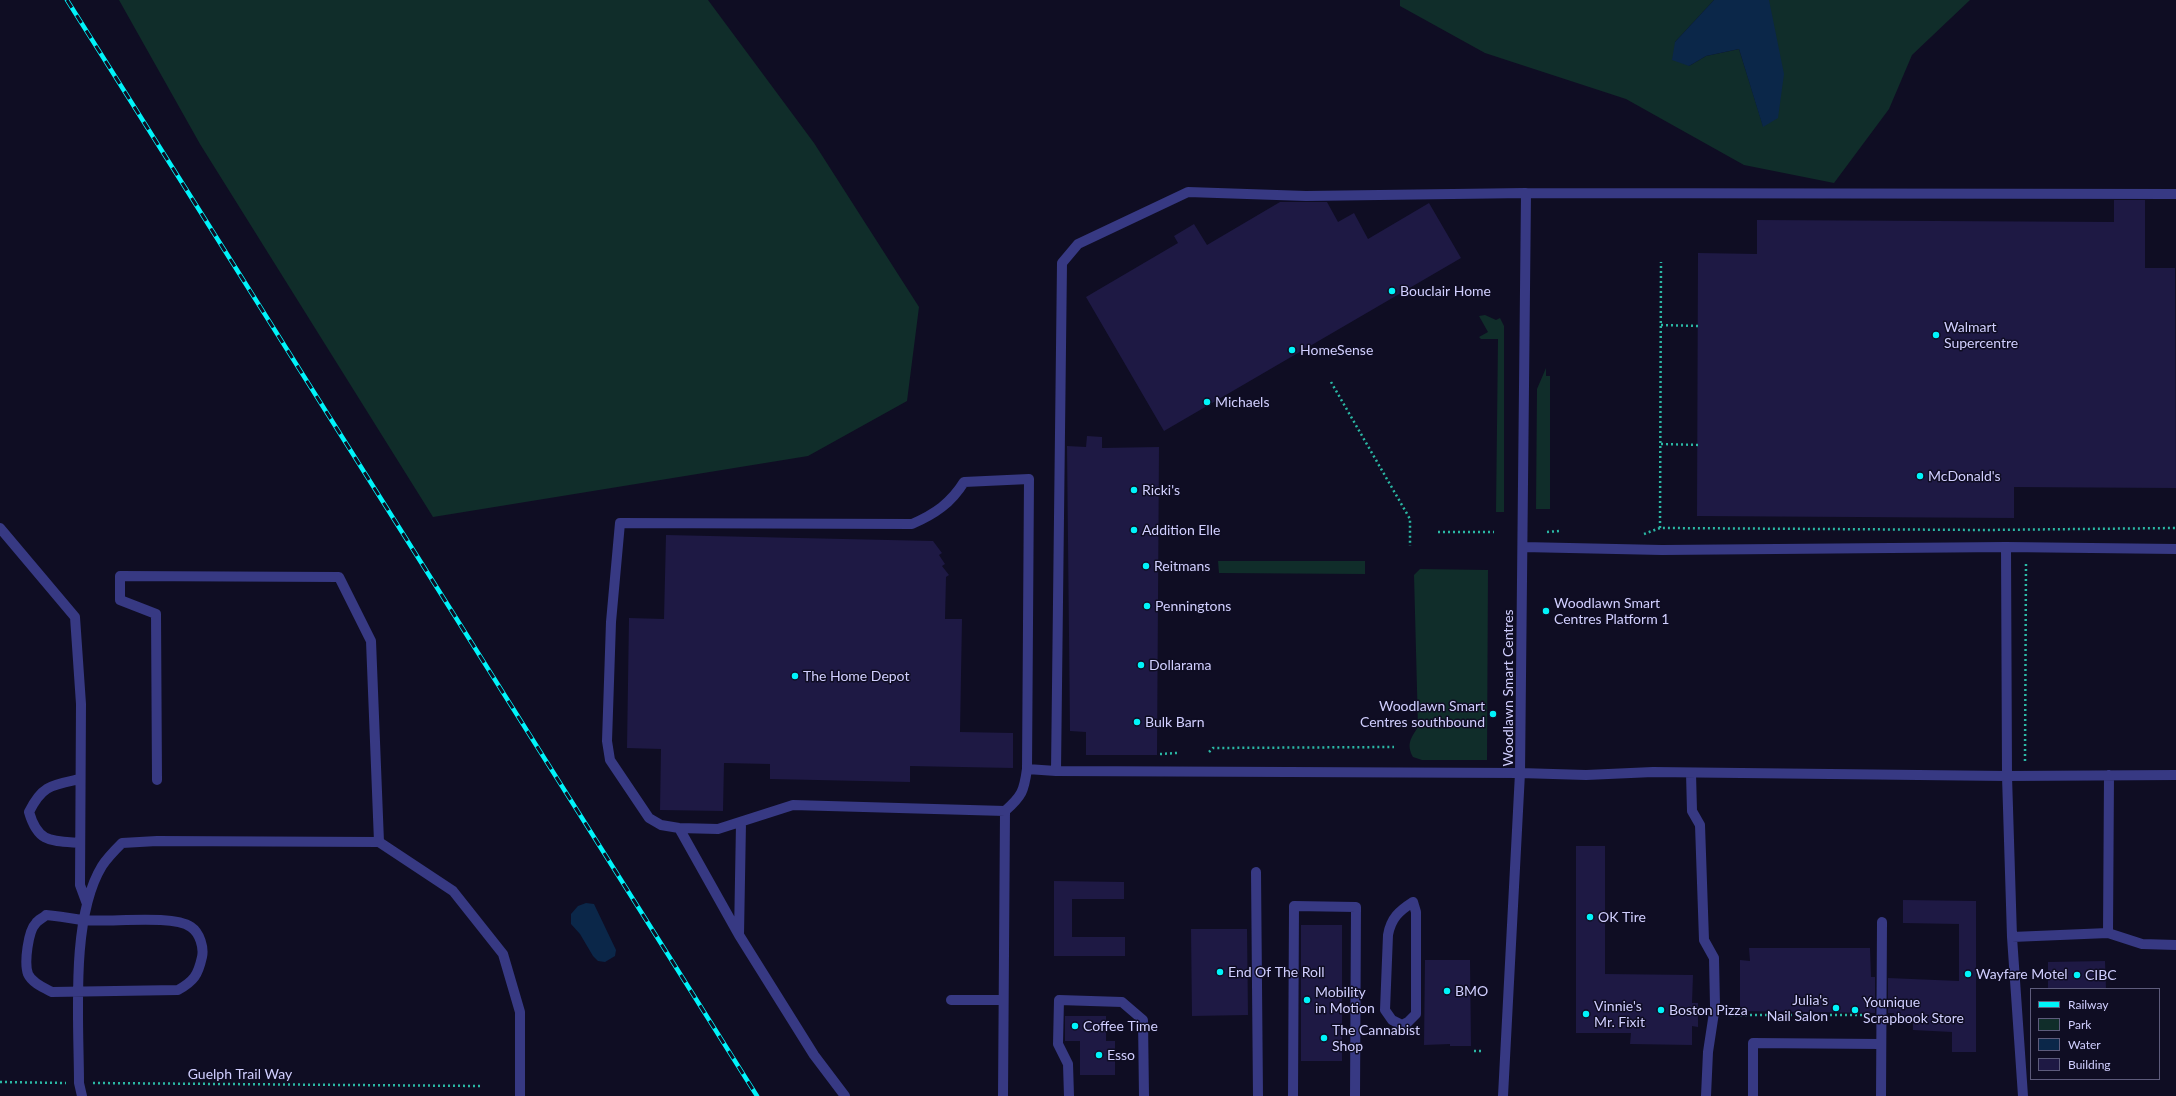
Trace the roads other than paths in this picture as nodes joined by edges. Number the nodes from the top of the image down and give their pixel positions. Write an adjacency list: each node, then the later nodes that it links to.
1 (1526, 193): 2 (lane); 4 (lane, Woodlawn Smart Centres); 8 (lane)
2 (2176, 194)
3 (0, 528): 14 (lane)
4 (1523, 547): 5 (lane); 9 (lane, Woodlawn Smart Centres)
5 (2006, 547): 6 (lane); 13 (lane)
6 (2176, 549)
7 (1027, 769): 8 (lane); 16 (lane); 18 (lane)
8 (1056, 771): 9 (lane)
9 (1520, 773): 10 (lane, Woodlawn Smart Centres); 43 (lane)
10 (1691, 773): 13 (lane, Woodlawn Smart Centres); 44 (lane)
11 (2109, 775): 12 (lane, Woodlawn Smart Centres); 13 (lane, Woodlawn Smart Centres); 26 (lane)
12 (2176, 775)
13 (2007, 776): 28 (lane)
14 (80, 779): 19 (lane); 19 (lane)
15 (157, 780): 20 (lane)
16 (1005, 811): 17 (lane); 32 (lane)
17 (741, 823): 18 (lane); 27 (lane)
18 (679, 828): 27 (lane)
19 (80, 842): 23 (lane)
20 (379, 842): 23 (lane); 35 (lane)
21 (1256, 872): 40 (lane)
22 (1413, 902): 22 (lane)
23 (87, 904): 24 (lane)
24 (82, 920): 30 (lane); 30 (lane); 30 (lane)
25 (1882, 922): 33 (lane)
26 (2108, 933): 28 (lane); 29 (lane)
27 (739, 935): 36 (lane)
28 (2012, 937): 47 (lane)
29 (2176, 945)
30 (79, 992): 34 (lane)
31 (951, 1000): 32 (lane)
32 (1003, 1000): 37 (lane)
33 (1880, 1044): 45 (lane); 46 (lane)
34 (82, 1096)
35 (520, 1096)
36 (845, 1096)
37 (1002, 1096)
38 (1069, 1096): 39 (lane)
39 (1144, 1096)
40 (1258, 1096)
41 (1293, 1096): 42 (lane)
42 (1355, 1096)
43 (1503, 1096)
44 (1706, 1096)
45 (1753, 1096)
46 (1881, 1096)
47 (2023, 1096)

